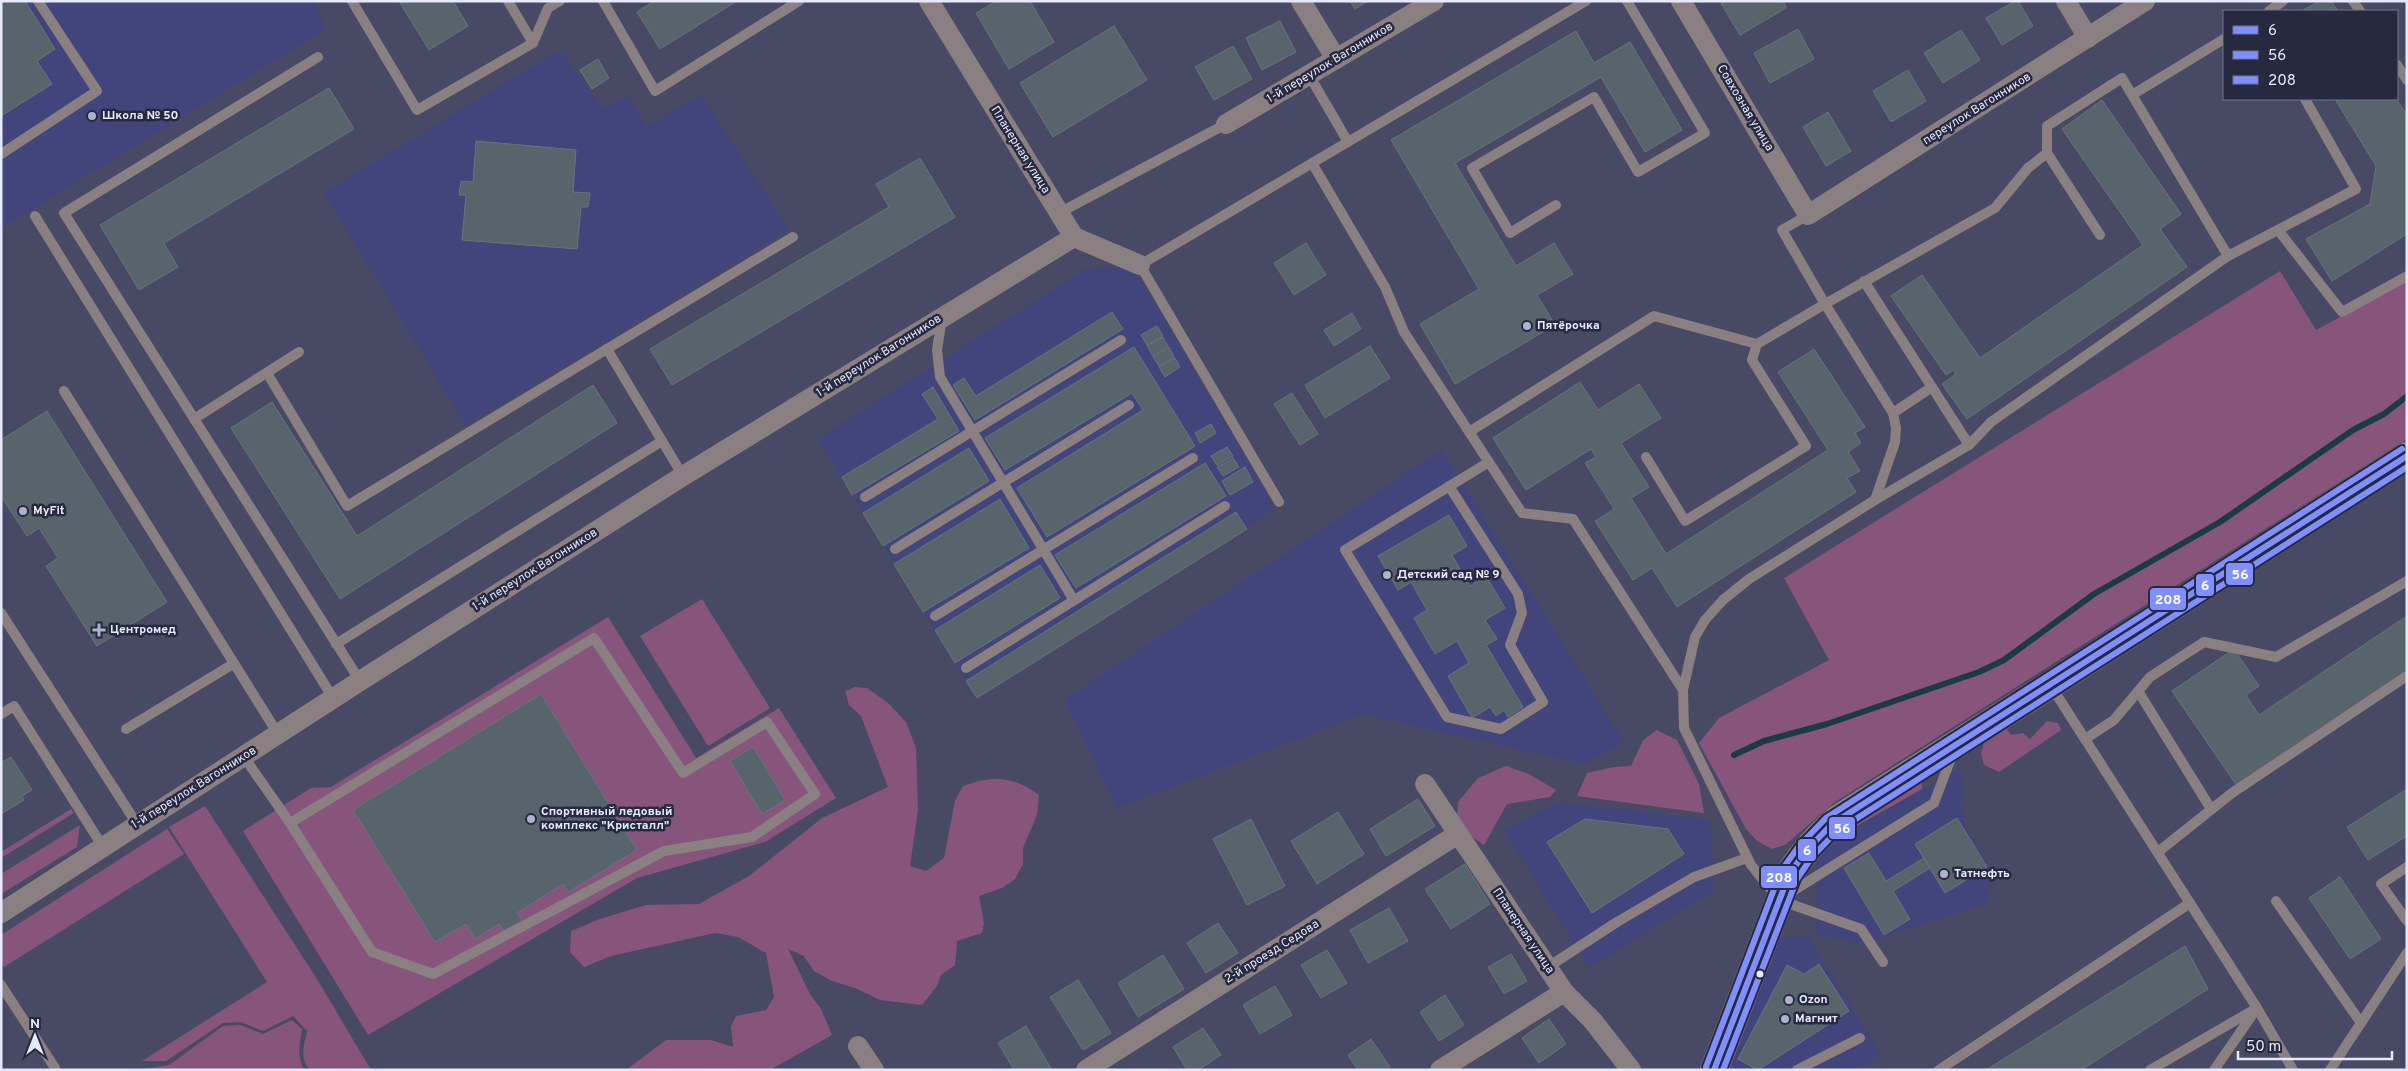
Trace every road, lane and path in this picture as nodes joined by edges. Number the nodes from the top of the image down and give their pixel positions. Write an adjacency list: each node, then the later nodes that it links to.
1 (38, 1): 30 (lane)
2 (352, 1): 19 (lane)
3 (508, 1): 19 (lane)
4 (560, 1): 19 (lane)
5 (603, 1): 6 (lane)
6 (799, 1)
7 (928, 1): 33 (street, Планерная улица)
8 (1301, 1): 21 (street)
9 (1434, 1): 21 (street, 1-й переулок Вагонников)
10 (1586, 1): 28 (lane)
11 (1627, 1): 32 (lane)
12 (1681, 1): 34 (street, Совхозная улица)
13 (2066, 1): 17 (street)
14 (2145, 1): 17 (street, переулок Вагонников)
15 (2283, 1): 16 (lane)
16 (2270, 10)
17 (2088, 38): 34 (street, переулок Вагонников)
18 (2223, 40): 25 (lane)
19 (533, 43)
20 (318, 57): 55 (lane)
21 (1336, 59): 23 (street, 1-й переулок Вагонников)
22 (2398, 66): 24 (lane)
23 (1309, 75): 27 (street, 1-й переулок Вагонников); 28 (lane)
24 (2407, 80)
25 (2132, 95): 29 (lane); 40 (lane)
26 (2306, 100): 36 (lane)
27 (1226, 124): 33 (lane)
28 (1348, 142): 31 (lane)
29 (2047, 153): 37 (lane); 43 (lane)
30 (1, 154)
31 (1312, 163): 41 (lane); 57 (lane)
32 (1556, 205)
33 (1059, 213): 39 (street, Планерная улица)
34 (1808, 215): 44 (lane)
35 (35, 216): 85 (lane)
36 (2278, 230): 40 (lane); 42 (lane)
37 (2100, 234)
38 (793, 237): 48 (lane)
39 (1074, 237): 41 (street); 45 (street, 1-й переулок Вагонников)
40 (2228, 256): 59 (lane)
41 (1140, 265): 69 (lane)
42 (2407, 276)
43 (1864, 281): 44 (lane); 51 (lane)
44 (1824, 304): 47 (lane); 54 (lane)
45 (942, 317): 56 (lane); 64 (street, 1-й переулок Вагонников)
46 (1120, 340): 56 (lane)
47 (1756, 344): 57 (lane); 61 (lane)
48 (607, 350): 50 (lane); 58 (lane)
49 (299, 352): 50 (lane)
50 (267, 373): 55 (lane)
51 (1932, 388): 54 (lane); 59 (lane)
52 (64, 390): 78 (lane)
53 (1129, 404): 65 (lane)
54 (1893, 414): 68 (lane)
55 (194, 419): 77 (lane)
56 (971, 432): 65 (lane); 67 (lane)
57 (1469, 432): 63 (lane)
58 (662, 441): 64 (lane); 77 (lane)
59 (1969, 445): 68 (lane)
60 (2407, 456): 82 (main road)
61 (1646, 457)
62 (1193, 458): 72 (lane)
63 (1489, 462): 66 (lane); 83 (lane)
64 (683, 476): 81 (street, 1-й переулок Вагонников)
65 (1003, 483): 71 (lane); 72 (lane)
66 (1449, 486): 66 (lane)
67 (865, 497)
68 (1875, 500): 83 (lane)
69 (1279, 502)
70 (1225, 506): 74 (lane)
71 (895, 549)
72 (1043, 549): 74 (lane); 76 (lane)
73 (2407, 581): 84 (lane)
74 (1073, 599): 79 (lane)
75 (1, 613): 95 (lane)
76 (936, 616)
77 (336, 644): 81 (lane)
78 (233, 664): 87 (lane); 88 (lane)
79 (966, 668)
80 (2407, 676): 93 (lane)
81 (360, 681): 85 (street, 1-й переулок Вагонников)
82 (2050, 686): 89 (lane); 90 (main road)
83 (1683, 690): 99 (lane)
84 (2138, 691): 89 (lane); 93 (lane)
85 (333, 698): 88 (street, 1-й переулок Вагонников)
86 (1, 714): 97 (lane)
87 (126, 728)
88 (278, 734): 91 (street, 1-й переулок Вагонников)
89 (2085, 739): 98 (lane)
90 (1956, 745): 101 (main road); 101 (lane)
91 (244, 757): 94 (lane); 95 (street, 1-й переулок Вагонников)
92 (1425, 784): 96 (street, Планерная улица)
93 (2212, 809): 98 (lane)
94 (290, 823): 94 (lane)
95 (137, 824): 97 (street, 1-й переулок Вагонников)
96 (1458, 834): 108 (street, Планерная улица); 117 (street, 2-й проезд Седова)
97 (103, 847): 104 (street, 1-й переулок Вагонников)
98 (2158, 852): 103 (lane)
99 (1747, 858): 101 (lane); 108 (lane)
100 (2407, 867): 105 (lane)
101 (1779, 900): 107 (lane); 120 (main road)
102 (2276, 901): 112 (lane)
103 (2190, 903): 111 (lane); 122 (lane)
104 (1, 913)
105 (2407, 921)
106 (2407, 953): 112 (lane)
107 (1883, 962)
108 (1548, 967): 110 (street, Планерная улица)
109 (1, 985): 115 (lane)
110 (1564, 992): 118 (street); 119 (street, Планерная улица)
111 (2257, 1008): 123 (lane); 124 (lane); 125 (lane)
112 (2361, 1024): 126 (lane)
113 (1860, 1038): 121 (lane)
114 (858, 1046): 116 (street)
115 (55, 1068)
116 (874, 1070)
117 (1086, 1070)
118 (1440, 1070)
119 (1631, 1070)
120 (1714, 1070)
121 (1797, 1070)
122 (1939, 1070)
123 (2150, 1070)
124 (2214, 1070)
125 (2293, 1070)
126 (2330, 1070)

